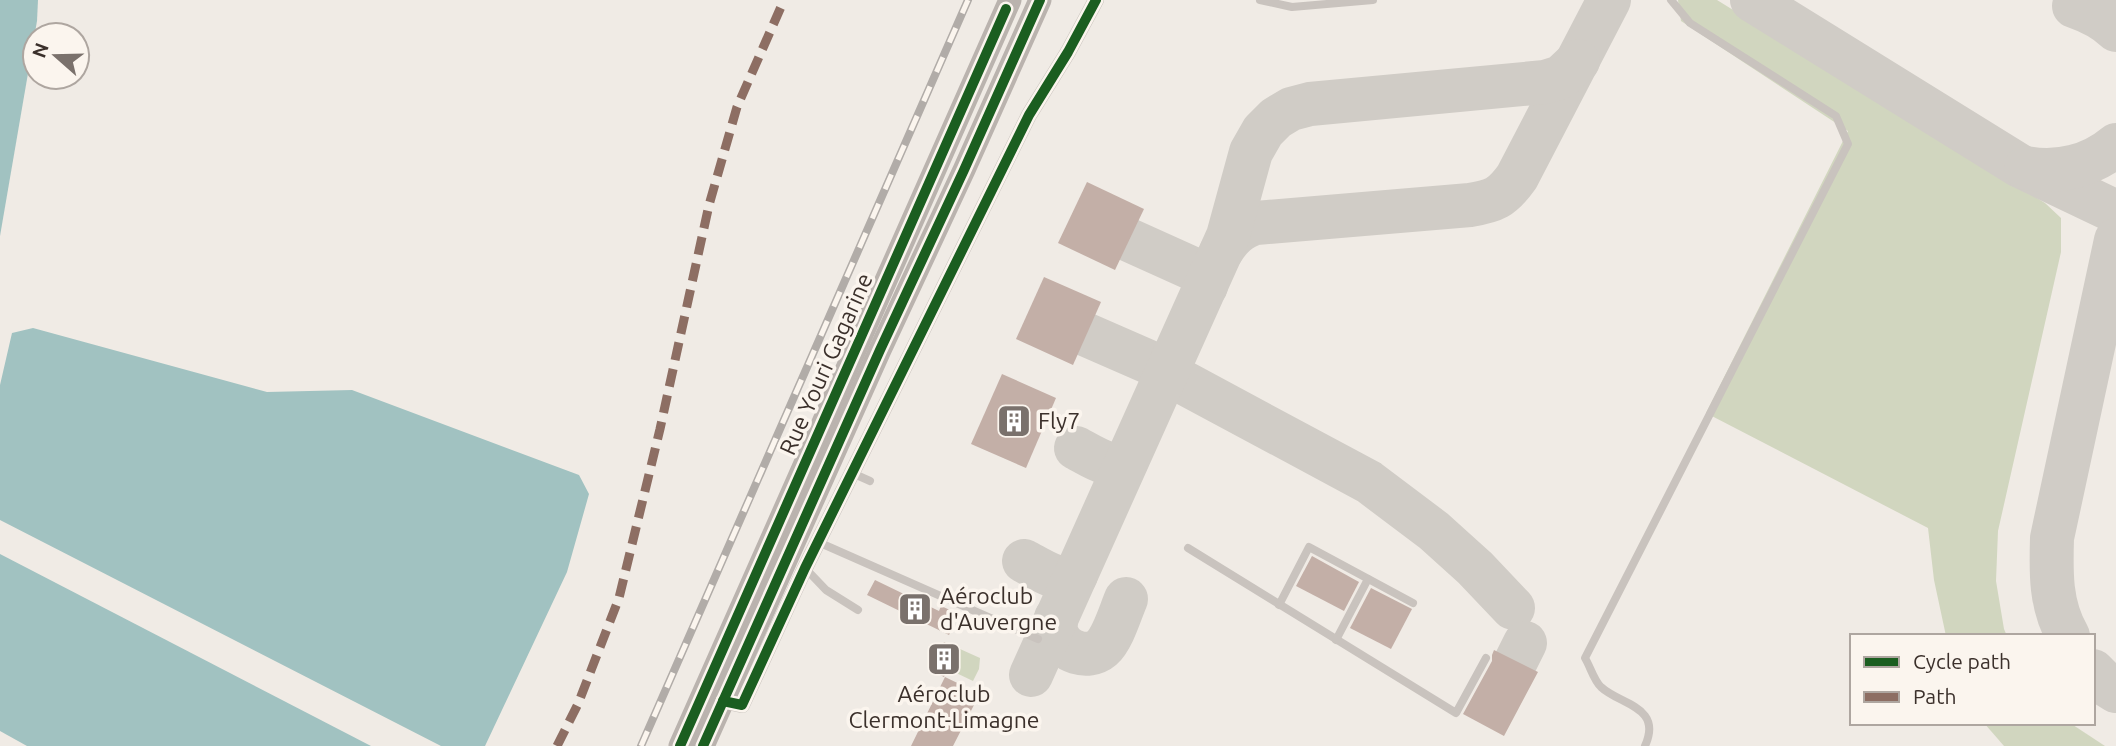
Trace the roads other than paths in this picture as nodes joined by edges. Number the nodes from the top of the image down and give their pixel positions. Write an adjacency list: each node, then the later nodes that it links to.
1 (1010, 0): 20 (main road, Rue Youri Gagarine)
2 (1040, 0): 19 (main road, Rue Youri Gagarine)
3 (1096, 0): 7 (street)
4 (1260, 0): 5 (lane)
5 (1373, 0)
6 (1671, 0): 22 (lane)
7 (852, 473): 8 (lane); 9 (street)
8 (870, 481)
9 (818, 542): 11 (street); 16 (lane)
10 (1188, 548): 14 (lane)
11 (805, 568): 15 (lane); 19 (street)
12 (1368, 579): 13 (lane); 14 (lane); 17 (lane)
13 (1413, 603)
14 (1279, 605): 17 (lane)
15 (858, 610)
16 (1038, 639)
17 (1336, 640): 18 (lane)
18 (1486, 658)
19 (733, 703): 21 (main road, Rue Youri Gagarine)
20 (680, 746)
21 (703, 746)
22 (1645, 746)

